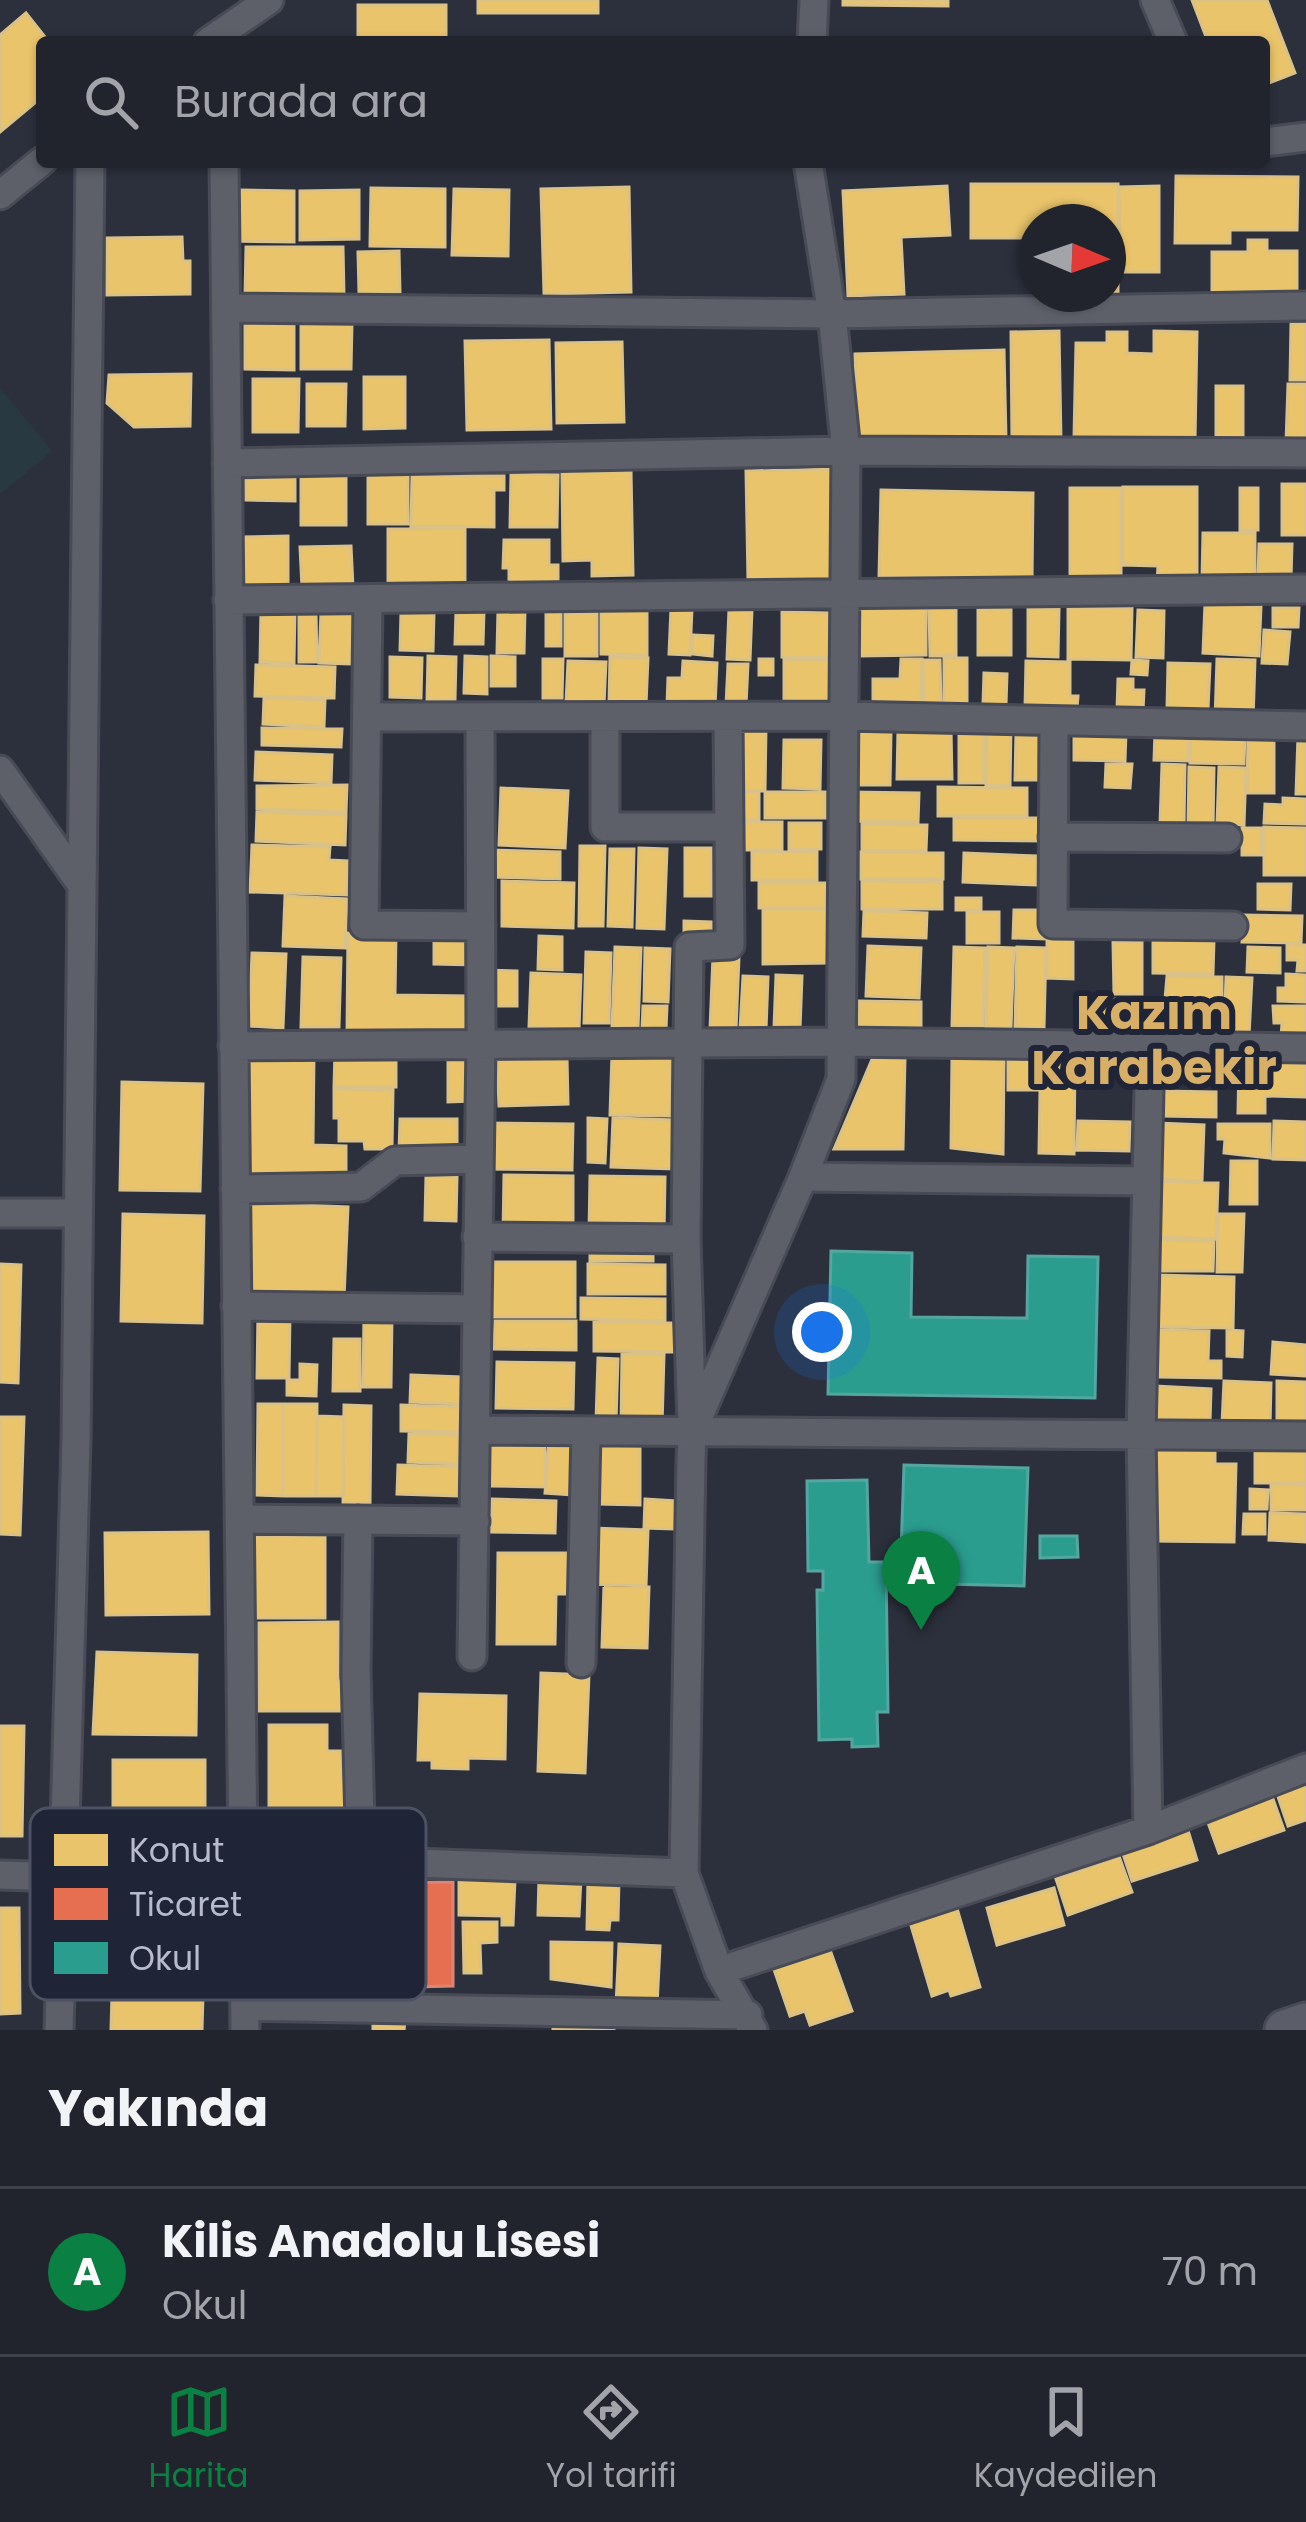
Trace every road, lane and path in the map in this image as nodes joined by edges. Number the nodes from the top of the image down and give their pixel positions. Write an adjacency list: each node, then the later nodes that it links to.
1 (269, 0): 4 (street)
2 (814, 0): 5 (street)
3 (1155, 0): 6 (street)
4 (217, 36)
5 (812, 36)
6 (1170, 36)
7 (1306, 137): 8 (street)
8 (1270, 141)
9 (36, 166): 13 (street)
10 (90, 168): 35 (street)
11 (224, 168): 15 (street)
12 (809, 168): 16 (street)
13 (0, 195)
14 (1306, 306): 16 (street)
15 (226, 308): 16 (street); 19 (street)
16 (832, 314): 17 (street)
17 (846, 452): 18 (street); 19 (street); 21 (street)
18 (1306, 453)
19 (227, 463): 22 (street)
20 (1306, 589): 21 (street)
21 (843, 595): 23 (street); 24 (street)
22 (228, 600): 23 (street); 41 (street)
23 (368, 602): 25 (street)
24 (843, 716): 28 (street); 29 (street); 40 (street)
25 (367, 717): 26 (street); 36 (street)
26 (480, 717): 27 (street); 36 (street)
27 (604, 717): 28 (street); 32 (street)
28 (728, 718): 32 (street)
29 (1054, 723): 30 (street); 33 (street)
30 (1306, 726)
31 (0, 770): 35 (street)
32 (727, 827): 39 (street)
33 (1053, 837): 34 (street); 37 (street)
34 (1227, 838)
35 (81, 884): 49 (street)
36 (481, 926): 38 (street)
37 (1233, 926)
38 (482, 1042): 39 (street); 41 (street); 44 (street)
39 (687, 1042): 40 (street); 51 (street)
40 (839, 1042): 42 (street); 45 (street)
41 (233, 1046): 47 (street)
42 (1150, 1046): 43 (street); 46 (street)
43 (1306, 1048)
44 (479, 1159): 47 (street); 50 (street)
45 (803, 1177): 46 (street); 56 (street)
46 (1146, 1181): 57 (street)
47 (235, 1190): 52 (street)
48 (0, 1213): 49 (street)
49 (78, 1213): 65 (street)
50 (478, 1238): 51 (street); 53 (street)
51 (686, 1239): 56 (street)
52 (236, 1306): 53 (street); 59 (street)
53 (477, 1309): 54 (street)
54 (477, 1430): 55 (street); 61 (street)
55 (586, 1431): 56 (street); 63 (street)
56 (692, 1432): 57 (street); 70 (street)
57 (1141, 1434): 58 (street); 68 (street)
58 (1306, 1436)
59 (238, 1519): 60 (street); 66 (street)
60 (358, 1520): 61 (street); 67 (street)
61 (475, 1521): 62 (street)
62 (472, 1656)
63 (581, 1664)
64 (1306, 1768): 68 (street)
65 (65, 1808)
66 (241, 1808)
67 (360, 1808)
68 (1148, 1831): 73 (street)
69 (426, 1863): 70 (street)
70 (684, 1873): 73 (street)
71 (0, 1875): 72 (street)
72 (30, 1876)
73 (719, 1971): 76 (street)
74 (59, 2000): 78 (street)
75 (245, 2018): 76 (street)
76 (750, 2023)
77 (1306, 2023): 79 (street)
78 (58, 2030)
79 (1285, 2030)

